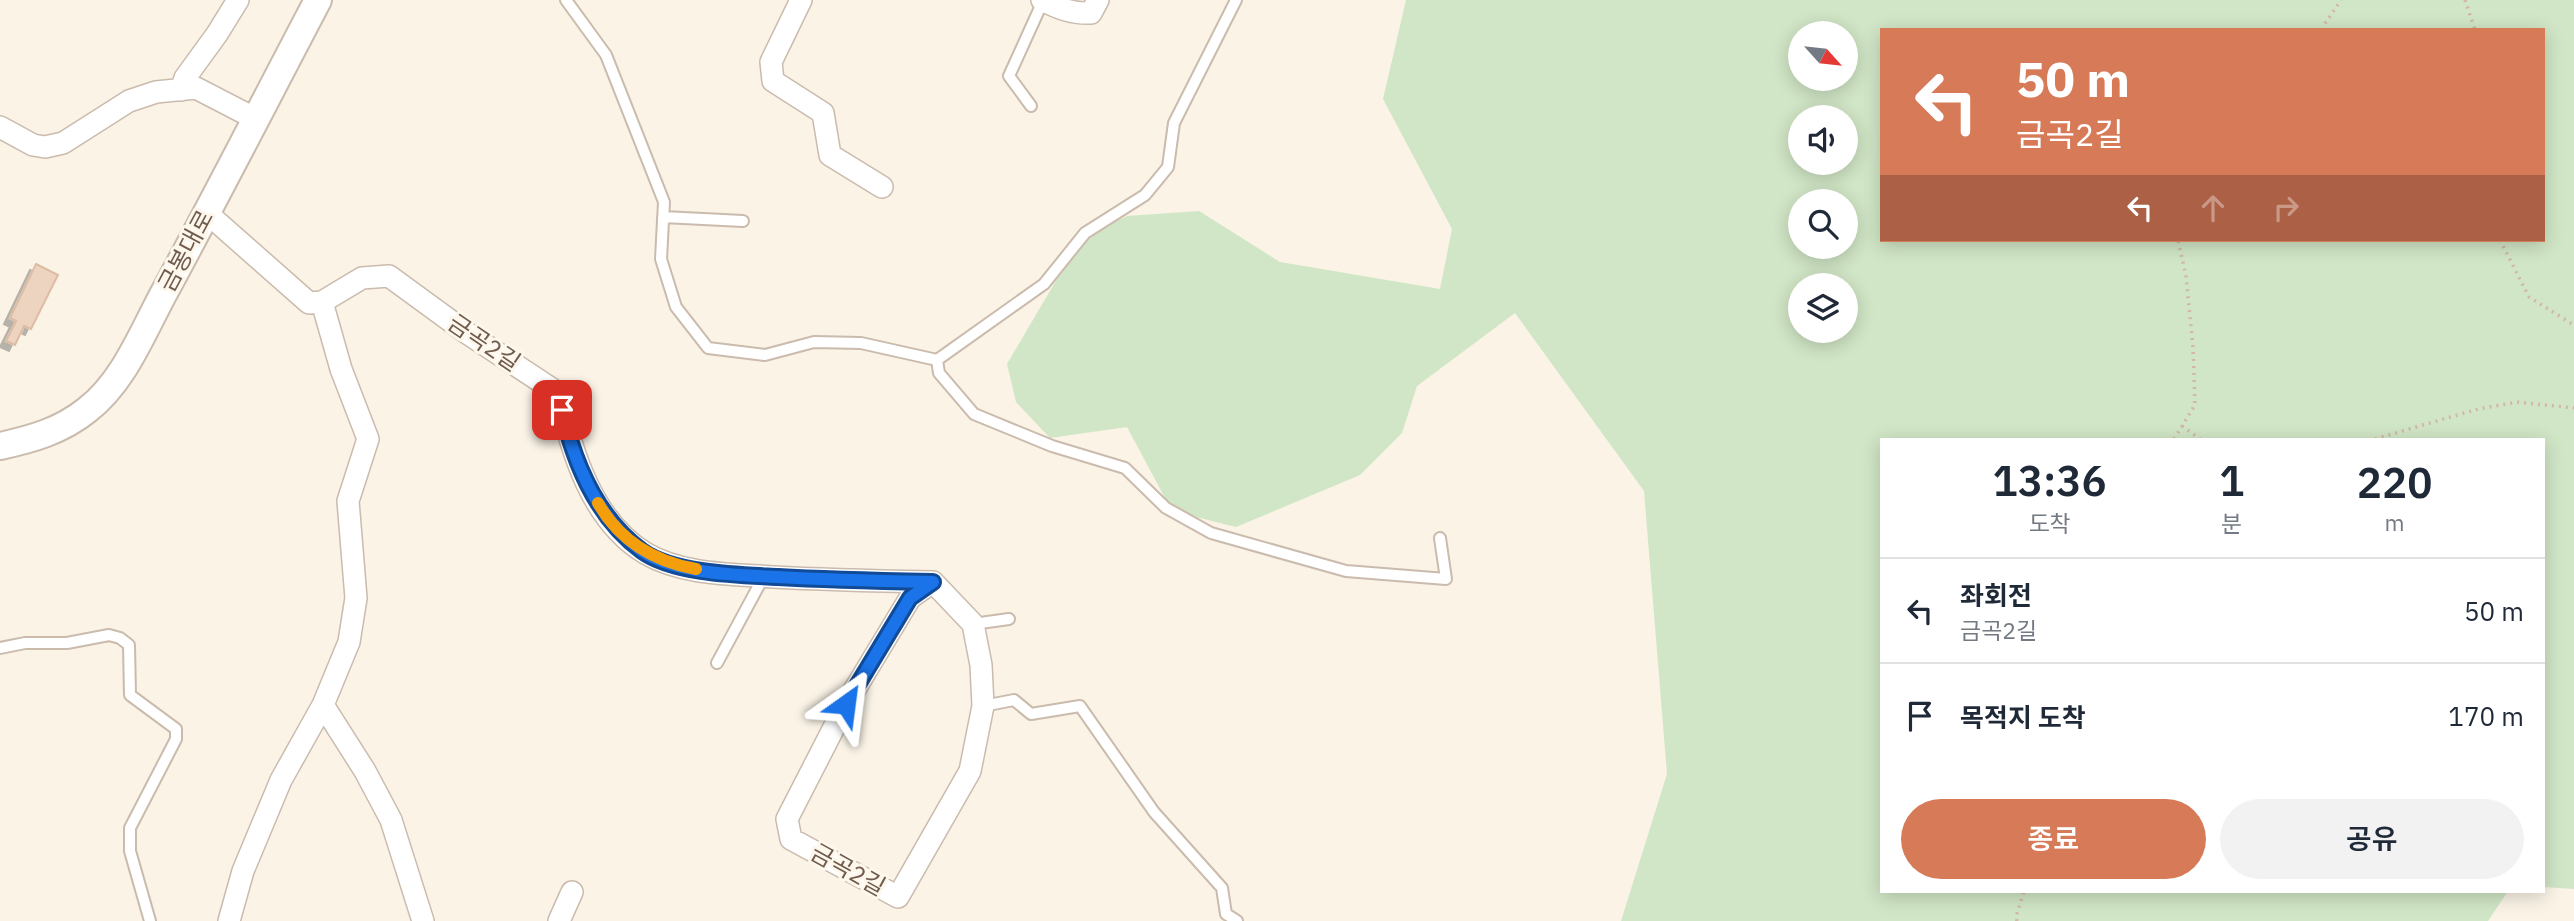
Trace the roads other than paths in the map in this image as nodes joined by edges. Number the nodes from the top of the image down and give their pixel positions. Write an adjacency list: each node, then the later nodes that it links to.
1 (238, 0): 8 (street)
2 (318, 0): 10 (street, 금봉대로)
3 (566, 0): 14 (lane)
4 (801, 0): 12 (street)
5 (1098, 0): 7 (street)
6 (1236, 0): 17 (lane)
7 (1043, 1): 9 (lane)
8 (181, 90): 10 (street); 11 (street)
9 (1031, 106)
10 (256, 119): 13 (street, 금봉대로)
11 (0, 127)
12 (881, 187)
13 (207, 213): 16 (street); 18 (street, 금봉대로)
14 (663, 217): 15 (lane); 17 (lane)
15 (743, 221)
16 (322, 302): 20 (street, 금곡2길); 26 (street)
17 (937, 360): 19 (lane)
18 (0, 446)
19 (1440, 538)
20 (764, 576): 21 (street, 금곡2길); 25 (lane)
21 (933, 582): 23 (street); 27 (street, 금곡2길)
22 (1009, 620): 23 (lane)
23 (973, 624): 27 (street, 금곡2길)
24 (0, 649): 29 (lane)
25 (717, 663)
26 (323, 705): 30 (street); 31 (street)
27 (983, 706): 33 (lane)
28 (572, 892): 32 (street)
29 (150, 921)
30 (229, 921)
31 (423, 921)
32 (559, 921)
33 (1237, 921)

